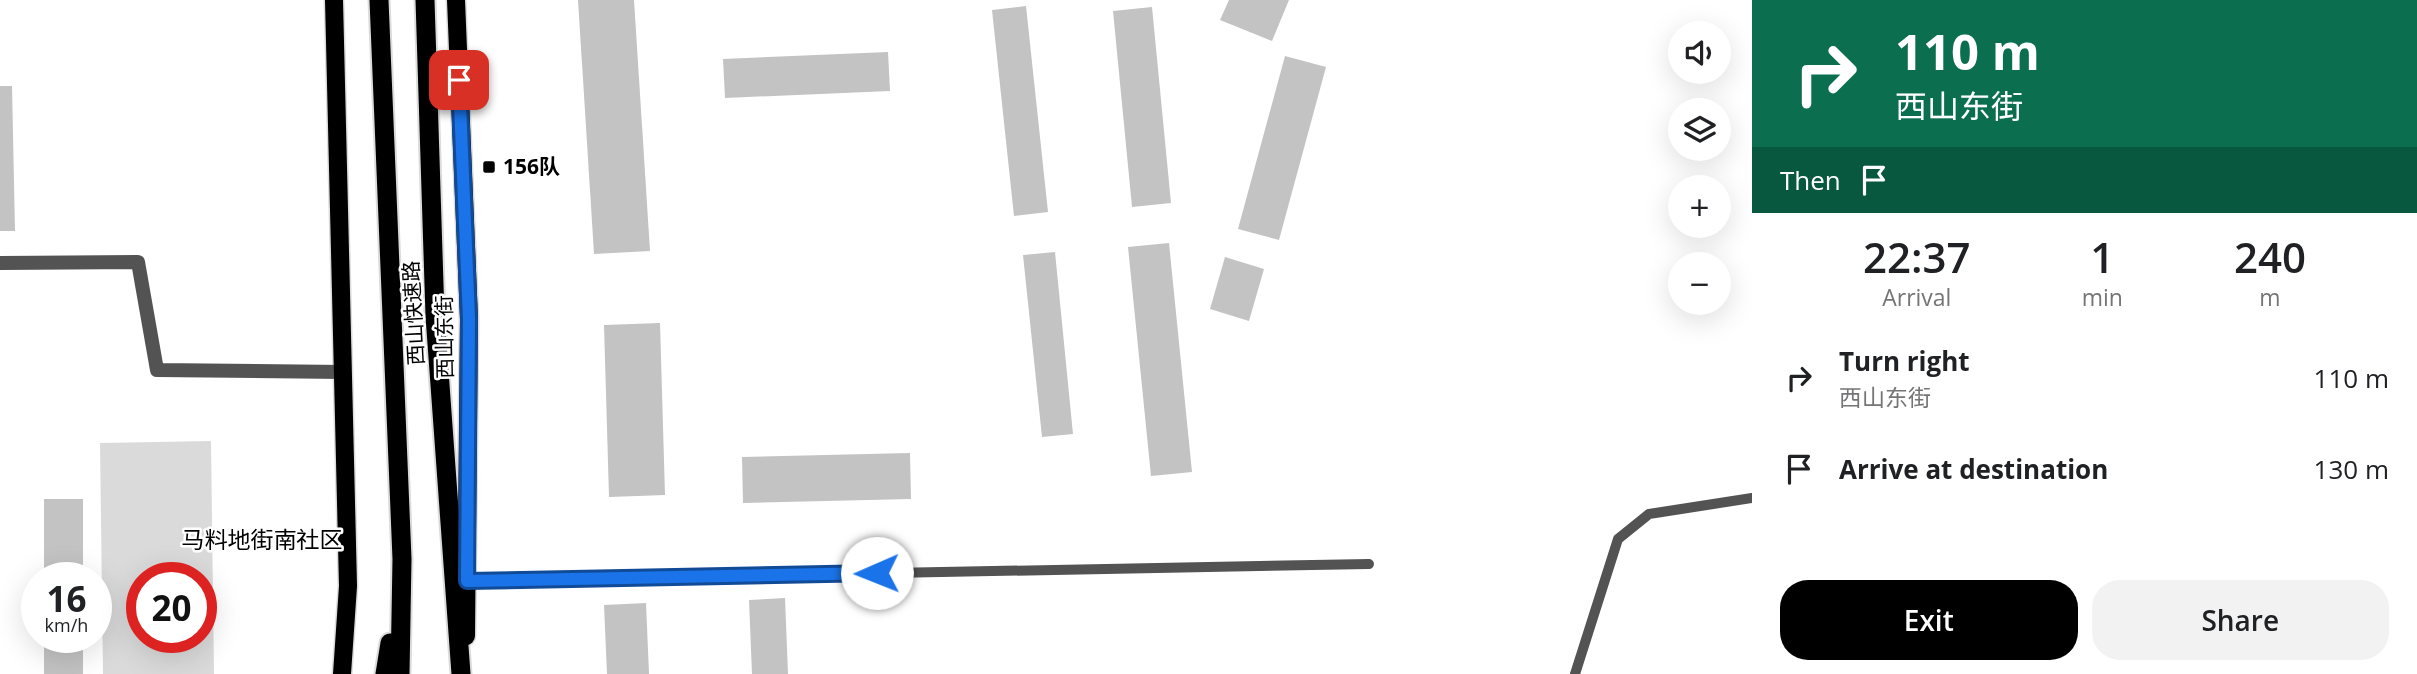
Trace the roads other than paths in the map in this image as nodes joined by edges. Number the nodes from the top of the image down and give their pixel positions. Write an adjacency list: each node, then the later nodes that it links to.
1 (334, 0): 6 (main road)
2 (379, 0): 8 (highway, 西山快速路)
3 (425, 0): 11 (highway, 西山快速路)
4 (456, 0): 10 (main road, 西山东街)
5 (0, 262): 6 (street)
6 (344, 372): 12 (main road)
7 (1752, 498): 17 (lane)
8 (402, 559): 13 (highway); 14 (highway)
9 (1369, 564): 10 (lane)
10 (467, 581): 16 (main road, 西山东街)
11 (459, 622): 15 (highway); 16 (highway)
12 (342, 674)
13 (385, 674)
14 (400, 674)
15 (453, 674)
16 (462, 674)
17 (1575, 674)

